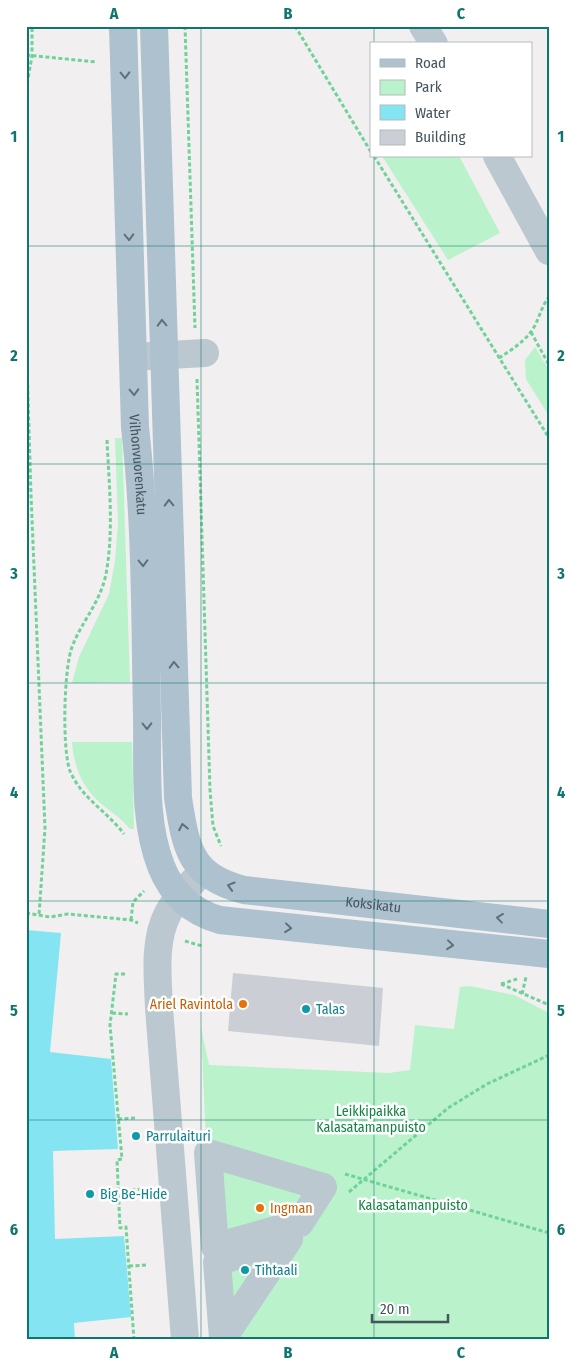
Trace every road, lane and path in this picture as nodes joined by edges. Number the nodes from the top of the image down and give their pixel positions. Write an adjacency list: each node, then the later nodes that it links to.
1 (32, 26): 10 (path)
2 (123, 26): 23 (main road, Vilhonvuorenkatu, one-way to 23)
3 (154, 26): 22 (main road, Vilhonvuorenkatu, one-way to 3)
4 (185, 26): 21 (path)
5 (295, 26): 14 (path)
6 (423, 26): 7 (street)
7 (433, 42)
8 (95, 53): 11 (path)
9 (26, 55): 10 (path)
10 (32, 56): 11 (path); 13 (path)
11 (96, 62): 12 (path)
12 (96, 72)
13 (26, 90)
14 (370, 150)
15 (375, 158): 24 (path)
16 (498, 158): 17 (street)
17 (549, 251)
18 (549, 297): 20 (path)
19 (26, 332): 34 (path)
20 (531, 332): 24 (path); 25 (path)
21 (200, 353): 22 (street); 29 (path)
22 (163, 355): 23 (street); 30 (main road, Vilhonvuorenkatu, one-way to 22)
23 (133, 357): 32 (main road, Vilhonvuorenkatu, one-way to 32)
24 (499, 358): 27 (path)
25 (549, 366)
26 (107, 432): 28 (path)
27 (549, 438)
28 (129, 842)
29 (220, 844)
30 (203, 871): 32 (street); 35 (main road, Koksikatu, one-way to 30)
31 (149, 887): 34 (path)
32 (179, 897): 36 (main road, one-way to 36); 54 (street)
33 (26, 914): 34 (path)
34 (39, 916)
35 (549, 924)
36 (549, 954)
37 (125, 974): 40 (path)
38 (501, 984): 39 (path)
39 (549, 1005)
40 (112, 1013): 41 (path); 44 (path)
41 (128, 1014)
42 (549, 1055): 46 (path)
43 (136, 1118): 44 (path)
44 (118, 1120): 49 (path)
45 (335, 1172): 46 (path)
46 (363, 1179): 50 (path)
47 (142, 1189): 49 (path)
48 (112, 1192): 49 (path)
49 (118, 1192): 52 (path)
50 (549, 1233)
51 (148, 1265): 52 (path)
52 (129, 1266): 53 (path)
53 (134, 1340)
54 (185, 1340)

